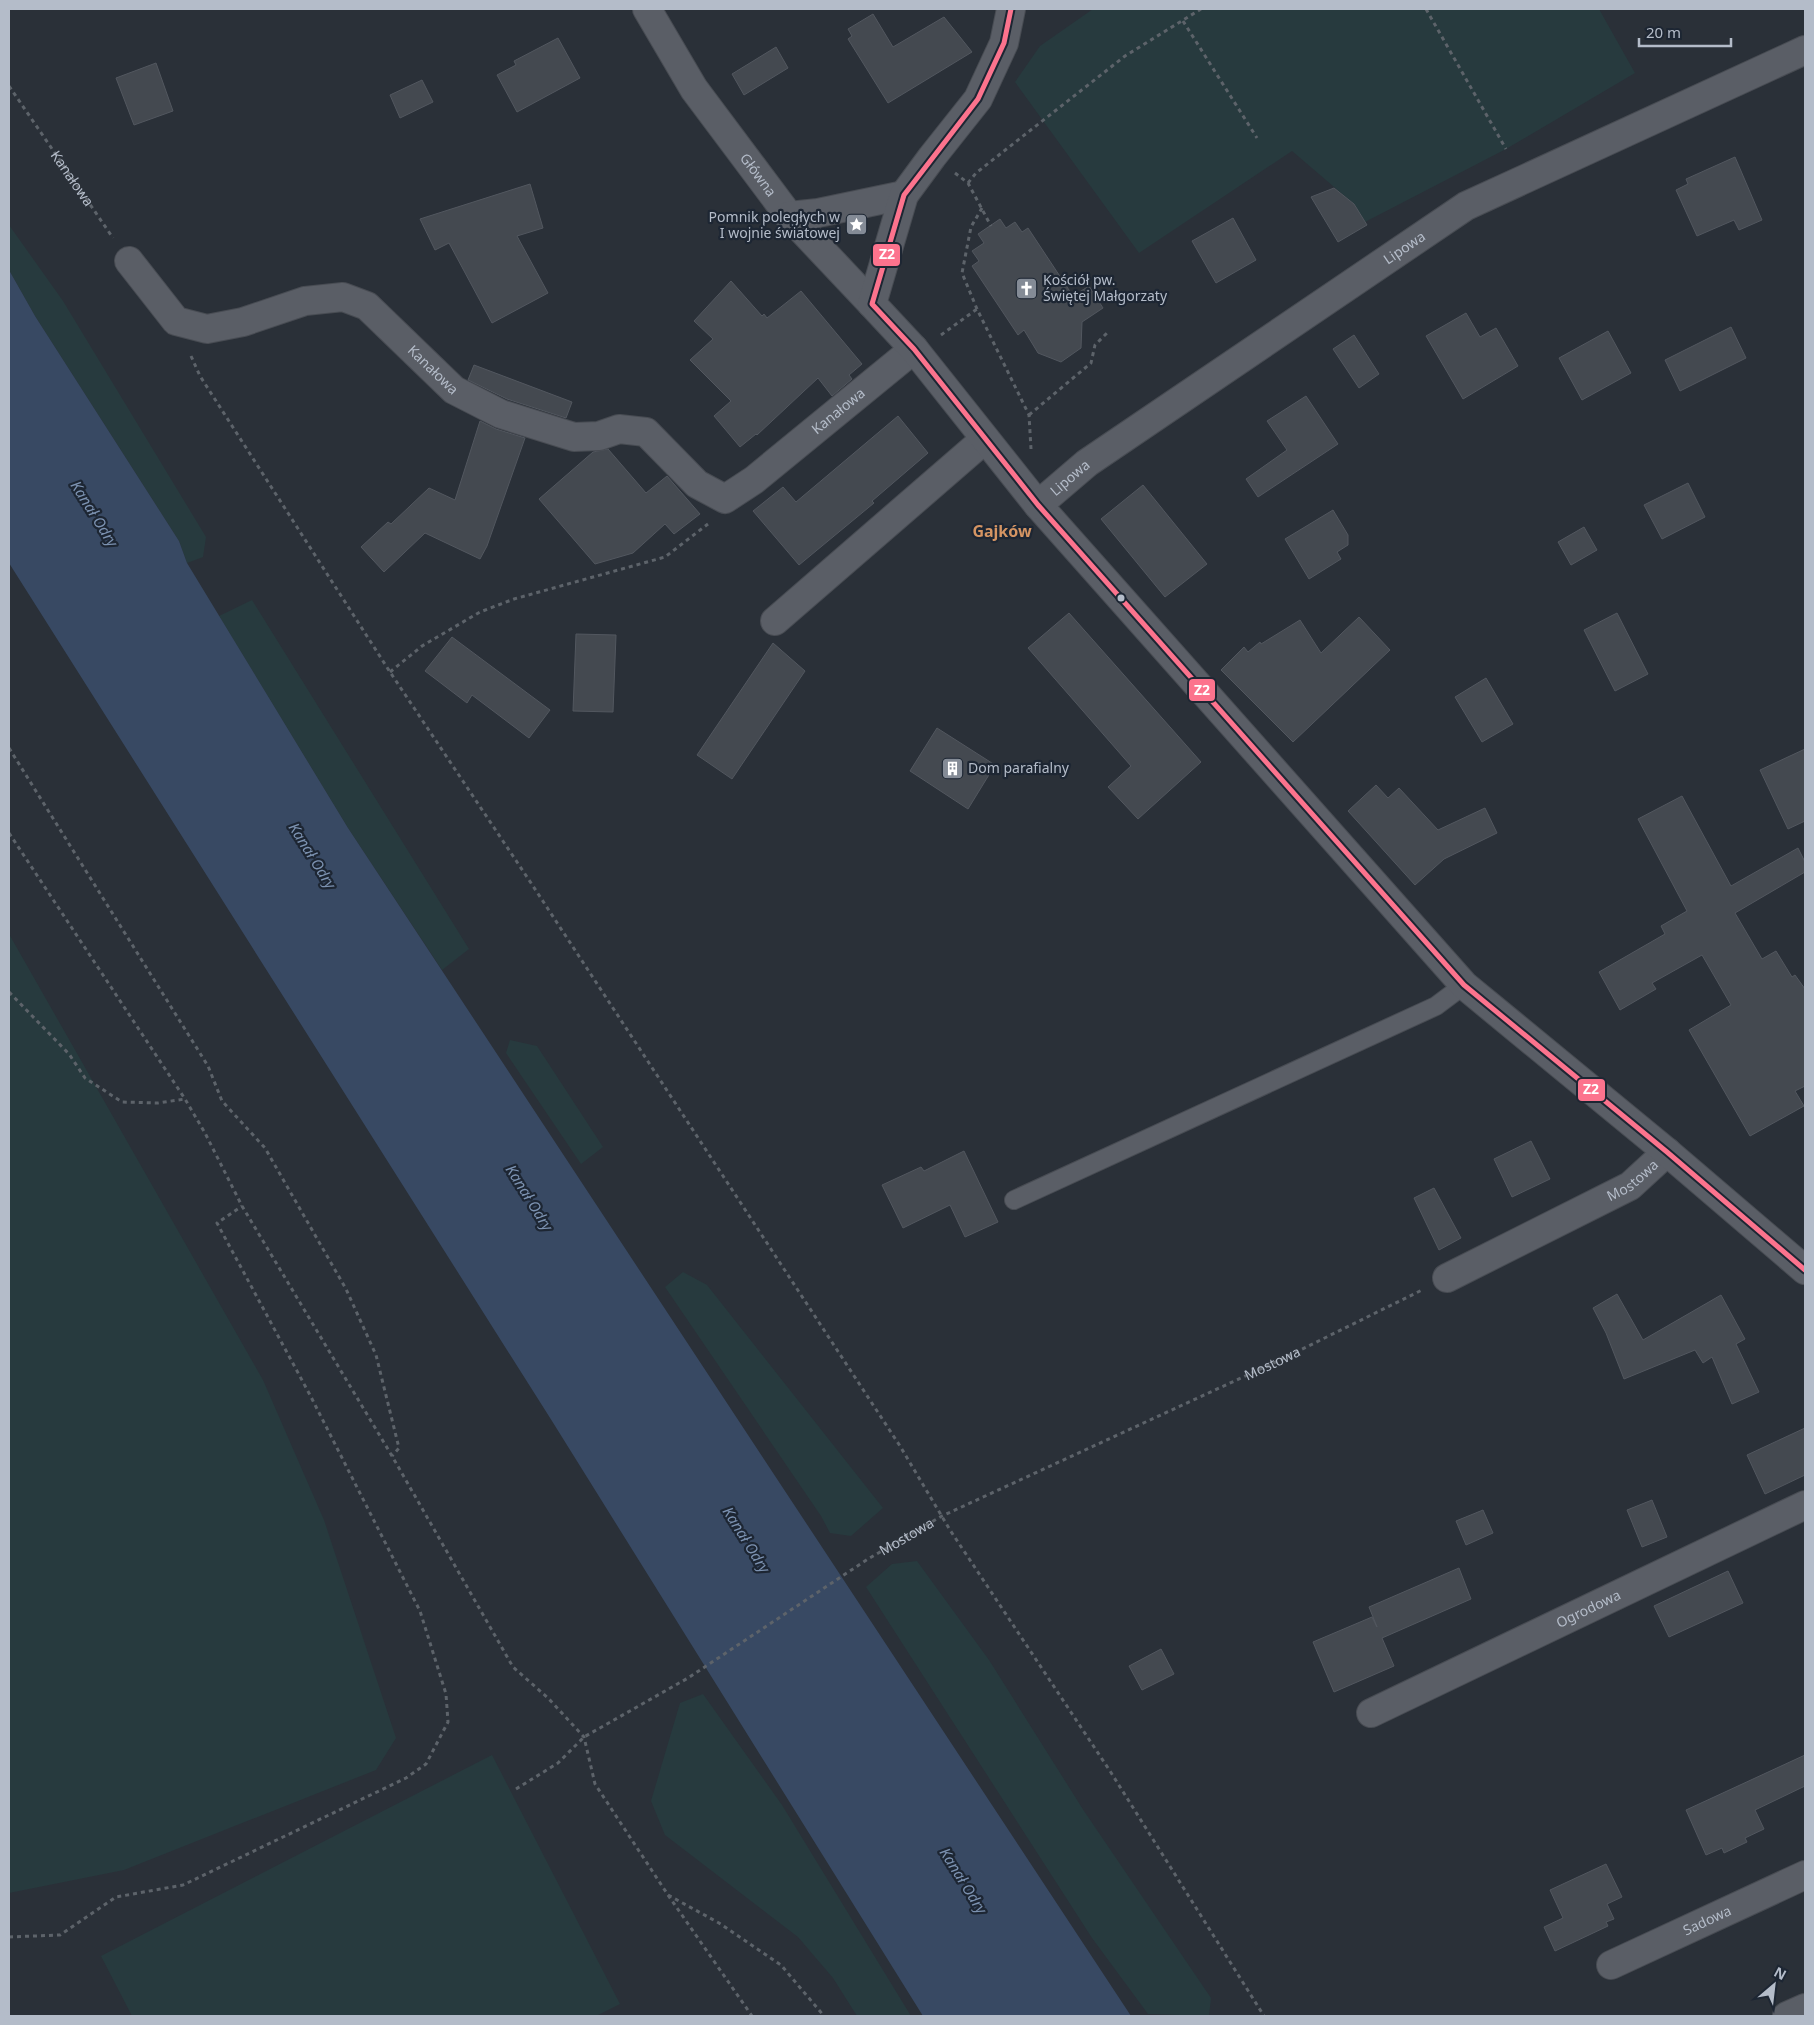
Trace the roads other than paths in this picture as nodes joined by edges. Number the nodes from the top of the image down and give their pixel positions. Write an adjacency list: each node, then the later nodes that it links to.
1 (647, 9): 5 (street, Główna)
2 (1011, 9): 4 (street)
3 (1805, 50): 10 (street, Lipowa)
4 (904, 195): 5 (street); 7 (street)
5 (789, 216): 7 (street, Główna)
6 (129, 261): 8 (street, Kanałowa)
7 (872, 304): 8 (street, Główna)
8 (926, 344): 9 (street, Główna)
9 (985, 439): 10 (street, Główna); 11 (street)
10 (1038, 505): 12 (street, Główna)
11 (774, 622)
12 (1464, 985): 13 (street, Główna); 14 (lane)
13 (1667, 1152): 15 (street, Główna); 16 (street, Mostowa)
14 (1014, 1200)
15 (1805, 1270)
16 (1447, 1278)
17 (1805, 1505): 18 (street, Ogrodowa)
18 (1371, 1713)
19 (1805, 1875): 20 (street, Sadowa)
20 (1611, 1965)
21 (1805, 2008): 22 (street)
22 (1787, 2016)

